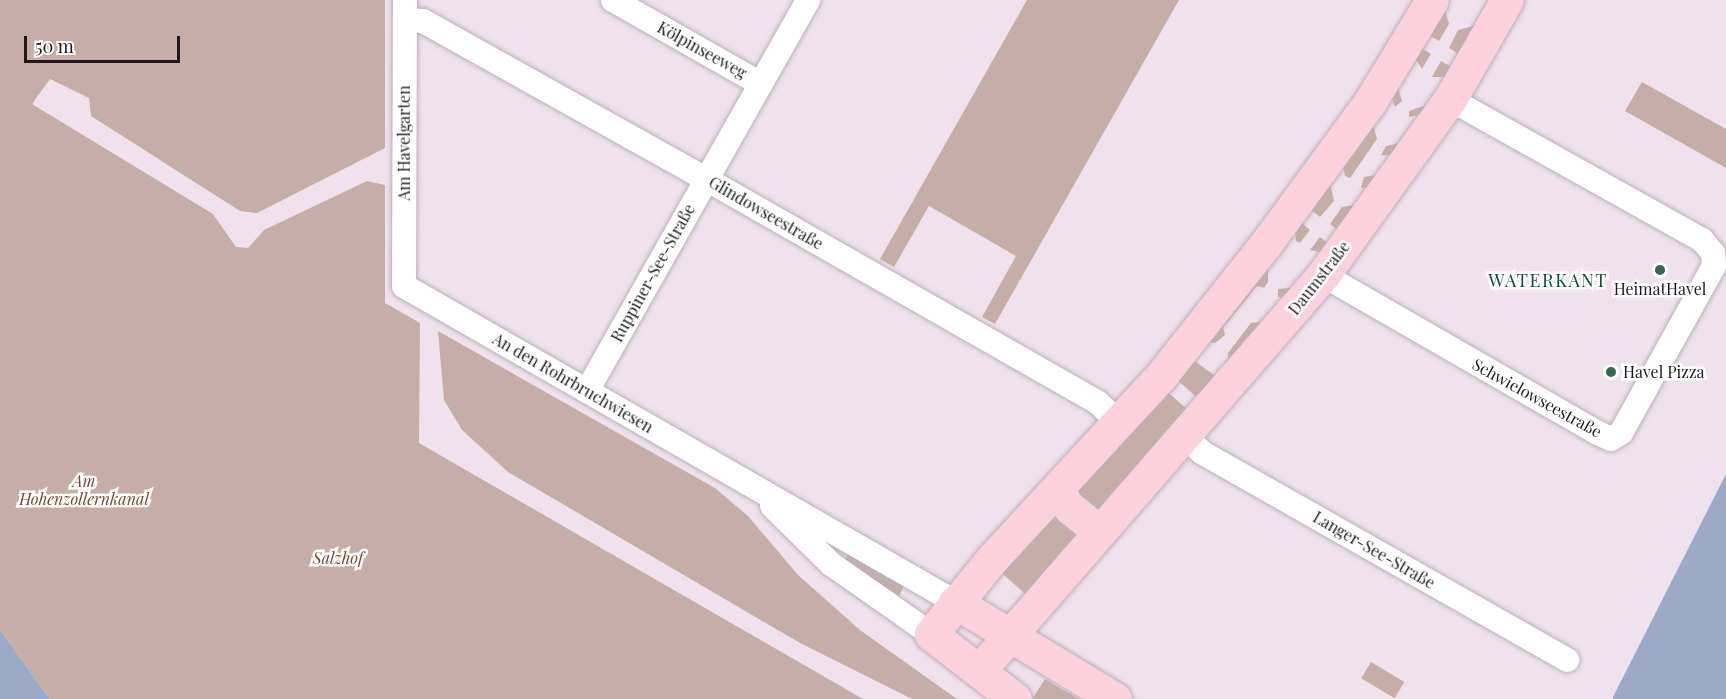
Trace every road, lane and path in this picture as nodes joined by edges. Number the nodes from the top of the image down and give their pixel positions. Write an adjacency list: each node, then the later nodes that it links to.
1 (612, 0): 6 (street, Kölpinseeweg)
2 (808, 0): 6 (street, Ruppiner-See-Straße)
3 (1432, 0): 12 (main road)
4 (1507, 0): 7 (main road, Daumstraße)
5 (405, 10): 8 (street, Glindowseestraße); 10 (street, Am Havelgarten)
6 (759, 83): 8 (street, Ruppiner-See-Straße)
7 (1450, 99): 9 (main road, Daumstraße); 9 (street, Schwielowseestraße)
8 (706, 179): 11 (street, Ruppiner-See-Straße); 12 (street, Glindowseestraße)
9 (1323, 275): 13 (main road, Daumstraße)
10 (404, 286): 11 (street, An den Rohrbruchwiesen)
11 (587, 391): 14 (street, An den Rohrbruchwiesen)
12 (1119, 422): 15 (main road)
13 (1184, 436): 16 (main road, Daumstraße); 20 (street, Langer-See-Straße)
14 (743, 479): 17 (street, An den Rohrbruchwiesen); 18 (street, An den Rohrbruchwiesen)
15 (1056, 491): 16 (main road); 17 (main road)
16 (1100, 532): 19 (main road, Daumstraße)
17 (955, 602): 18 (main road); 19 (main road)
18 (931, 634): 21 (main road)
19 (1011, 636): 21 (main road, Daumstraße); 23 (main road)
20 (1567, 660)
21 (979, 671): 22 (main road)
22 (1015, 699)
23 (1115, 699)

